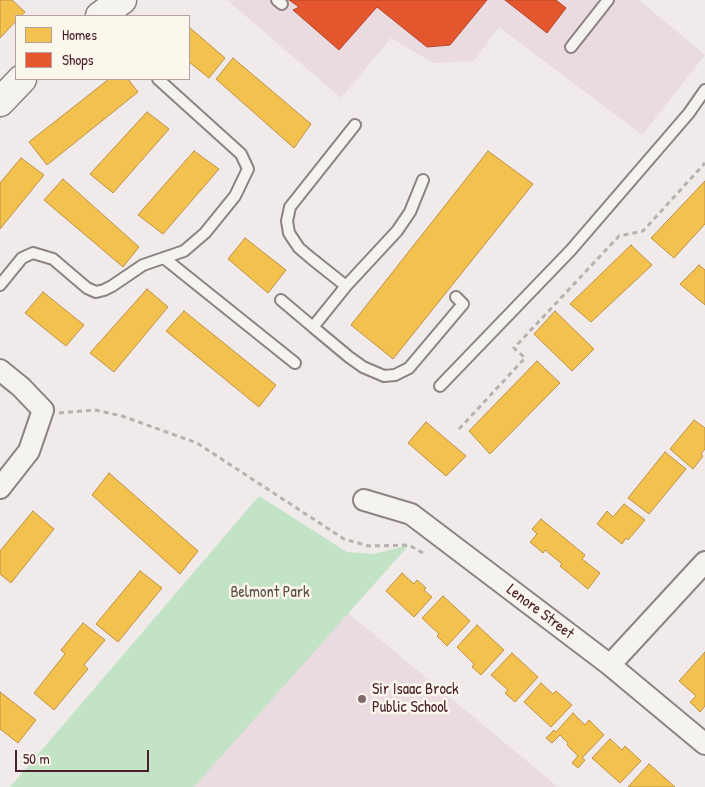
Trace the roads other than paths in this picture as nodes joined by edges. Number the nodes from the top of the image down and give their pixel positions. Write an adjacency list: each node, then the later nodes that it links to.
1 (122, 0): 3 (street)
2 (608, 0): 4 (lane)
3 (101, 15)
4 (571, 48)
5 (21, 80): 8 (street)
6 (159, 80): 11 (lane)
7 (705, 90): 19 (lane)
8 (0, 102)
9 (355, 125): 13 (lane)
10 (423, 180): 13 (lane)
11 (164, 258): 12 (lane); 17 (lane)
12 (0, 284)
13 (346, 286): 16 (lane)
14 (456, 298): 16 (lane)
15 (281, 300): 16 (lane)
16 (313, 327)
17 (295, 363)
18 (0, 370): 20 (street)
19 (440, 386)
20 (0, 488)
21 (364, 500): 23 (street, Lenore Street)
22 (705, 562): 23 (street)
23 (610, 665): 24 (street, Lenore Street)
24 (705, 744)

